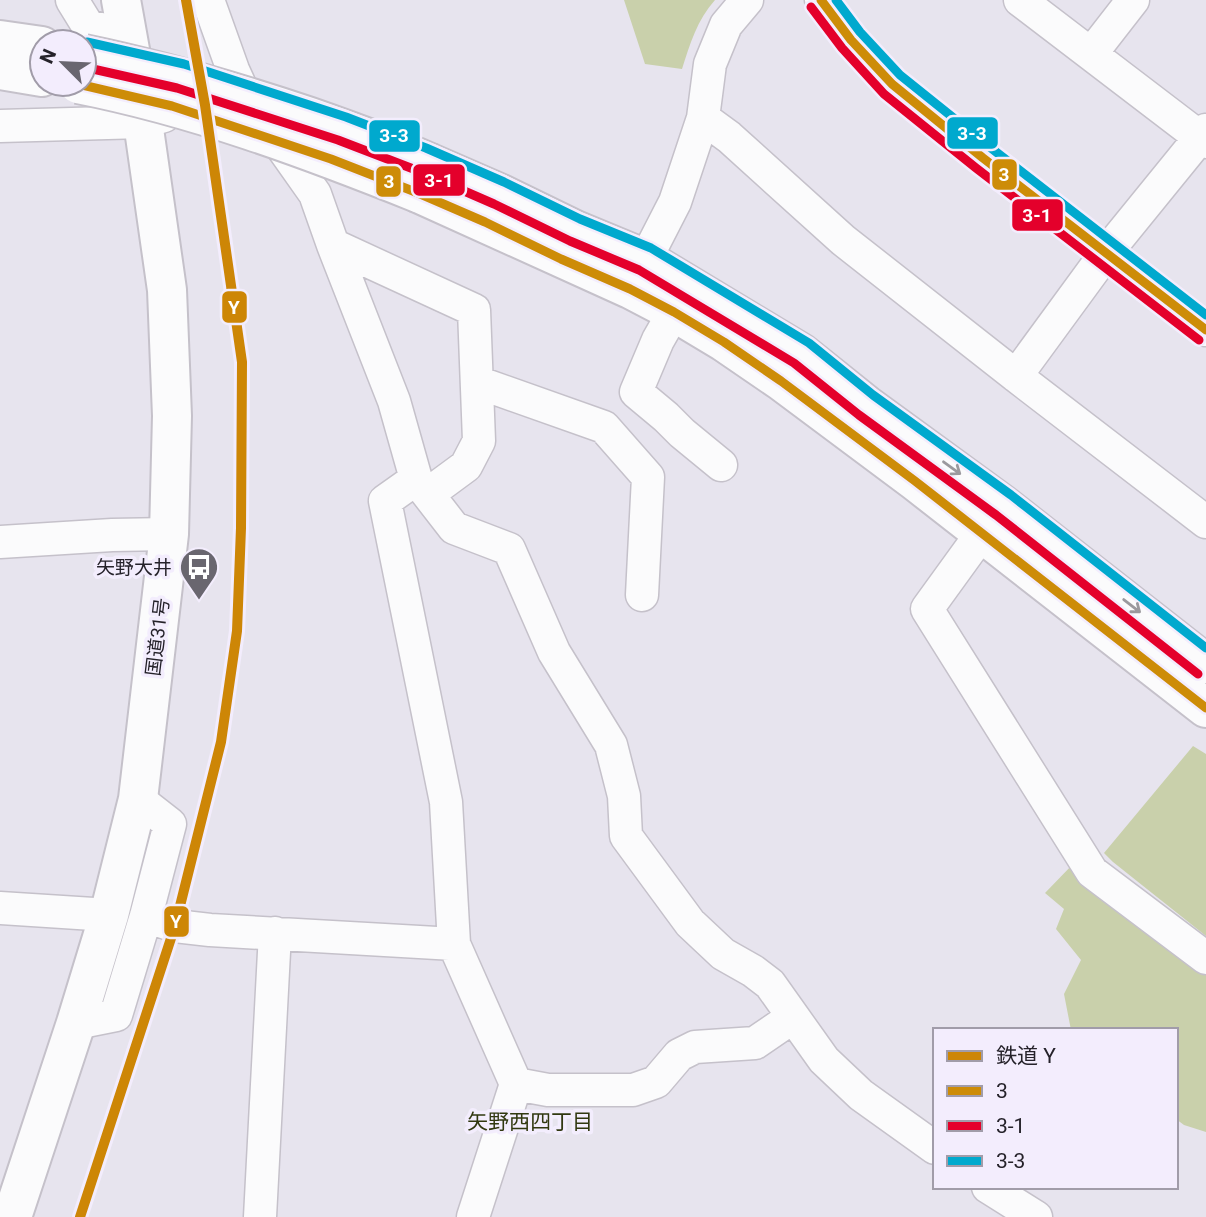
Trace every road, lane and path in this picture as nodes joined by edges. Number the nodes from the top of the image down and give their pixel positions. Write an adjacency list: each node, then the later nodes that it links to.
1 (72, 0): 7 (street)
2 (208, 0): 15 (street)
3 (747, 0): 16 (street)
4 (821, 0): 22 (street)
5 (1020, 0): 10 (street)
6 (1132, 0): 10 (street)
7 (124, 18): 17 (main road, 国道31号)
8 (0, 40): 9 (main road)
9 (28, 44)
10 (1091, 54): 19 (street)
11 (98, 57): 20 (main road, bridge)
12 (0, 71): 13 (main road)
13 (28, 75)
14 (98, 88): 20 (main road, bridge)
15 (243, 92): 17 (street); 21 (street)
16 (704, 118): 23 (street); 26 (street)
17 (143, 122): 18 (street); 32 (main road, 国道31号)
18 (0, 126)
19 (1204, 136): 22 (street)
20 (424, 178): 23 (main road)
21 (333, 245): 27 (street); 29 (street)
22 (1106, 253): 25 (street); 26 (street)
23 (638, 274): 24 (main road); 30 (main road, one-way to 30)
24 (674, 312): 28 (street); 30 (main road)
25 (1206, 330)
26 (1016, 376): 31 (street)
27 (477, 382): 29 (street); 34 (street)
28 (721, 465)
29 (422, 487): 42 (street); 44 (street)
30 (993, 519): 35 (main road, one-way to 35); 36 (main road); 43 (street)
31 (1206, 522)
32 (169, 534): 33 (street); 37 (main road, 国道31号)
33 (0, 542)
34 (642, 595)
35 (1206, 664)
36 (1206, 708)
37 (138, 799): 39 (main road, 国道31号); 40 (street)
38 (0, 908): 39 (street)
39 (109, 915): 45 (main road, 国道31号)
40 (146, 916): 41 (street); 45 (street)
41 (275, 933): 42 (street); 50 (street)
42 (454, 944): 46 (street)
43 (1206, 958)
44 (793, 1017): 46 (street); 47 (street)
45 (76, 1023): 49 (main road, 国道31号)
46 (516, 1084): 51 (street)
47 (933, 1147)
48 (991, 1189): 52 (street)
49 (12, 1217)
50 (260, 1217)
51 (473, 1217)
52 (1036, 1217)

